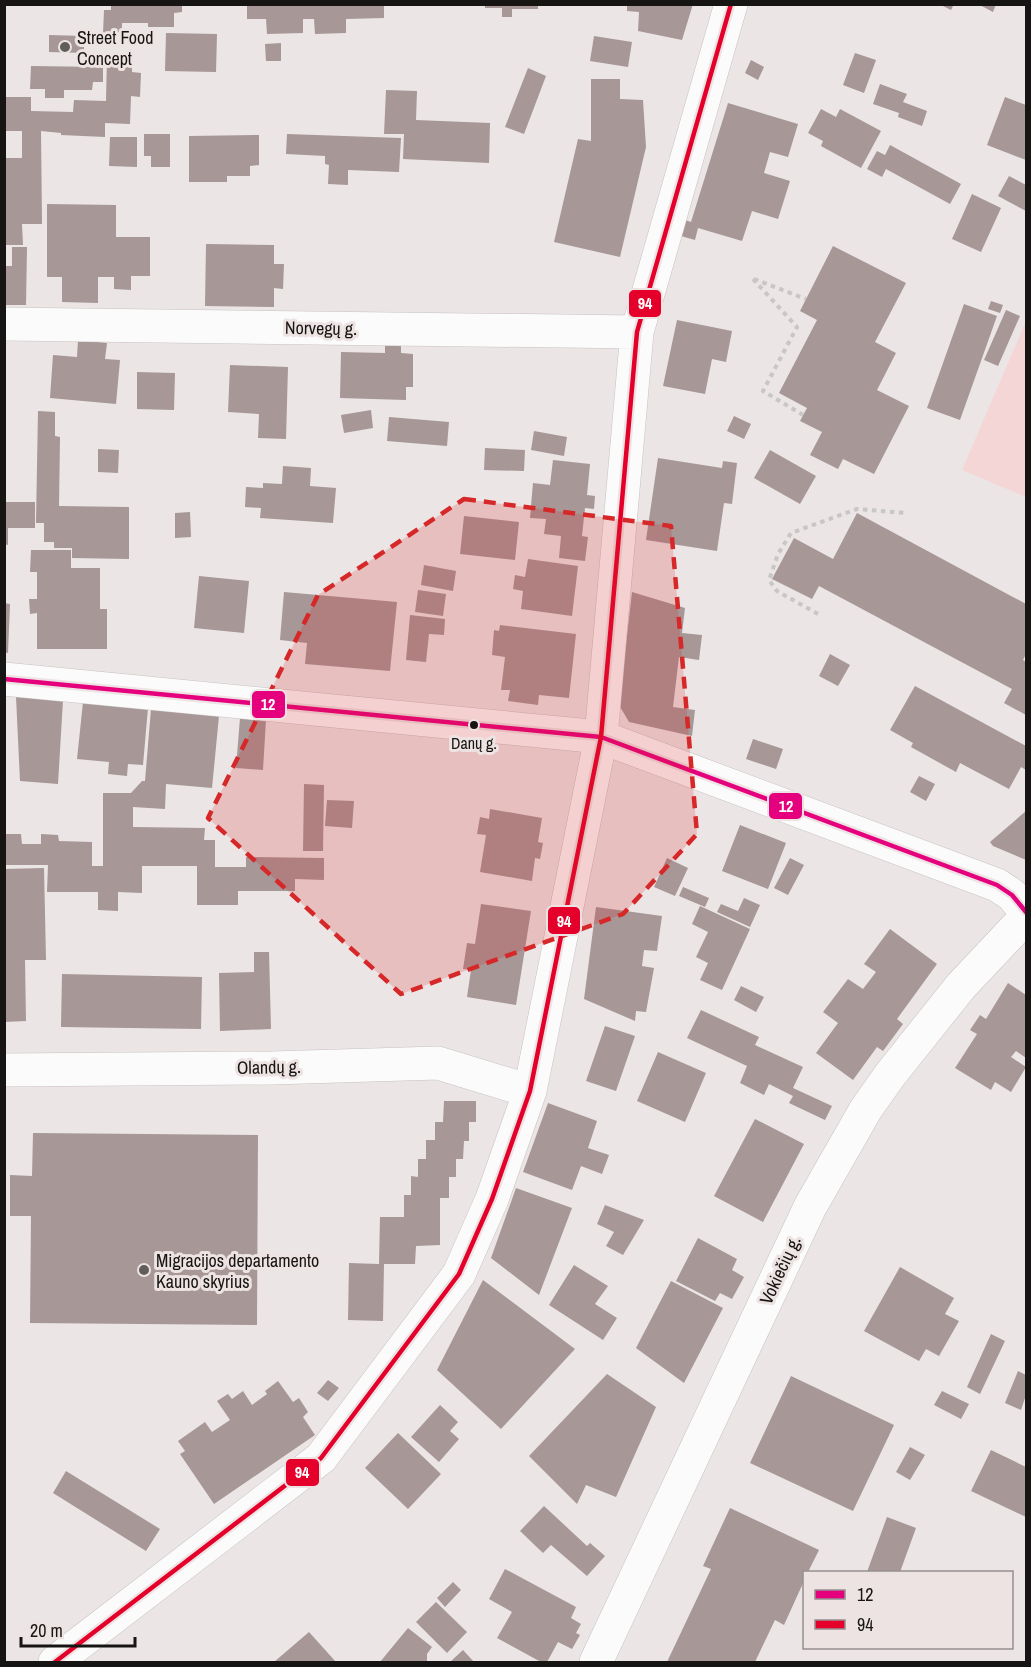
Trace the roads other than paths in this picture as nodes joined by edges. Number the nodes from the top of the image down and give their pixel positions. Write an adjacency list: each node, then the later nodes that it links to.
1 (731, 4): 3 (street)
2 (4, 324): 3 (street, Norvegų g.)
3 (637, 332): 5 (street)
4 (4, 679): 5 (street)
5 (601, 737): 6 (street); 9 (street)
6 (1026, 912)
7 (1026, 917): 11 (street, Vokiečių g.)
8 (4, 1070): 9 (street, Olandų g.)
9 (530, 1090): 10 (street)
10 (56, 1662)
11 (596, 1662)

